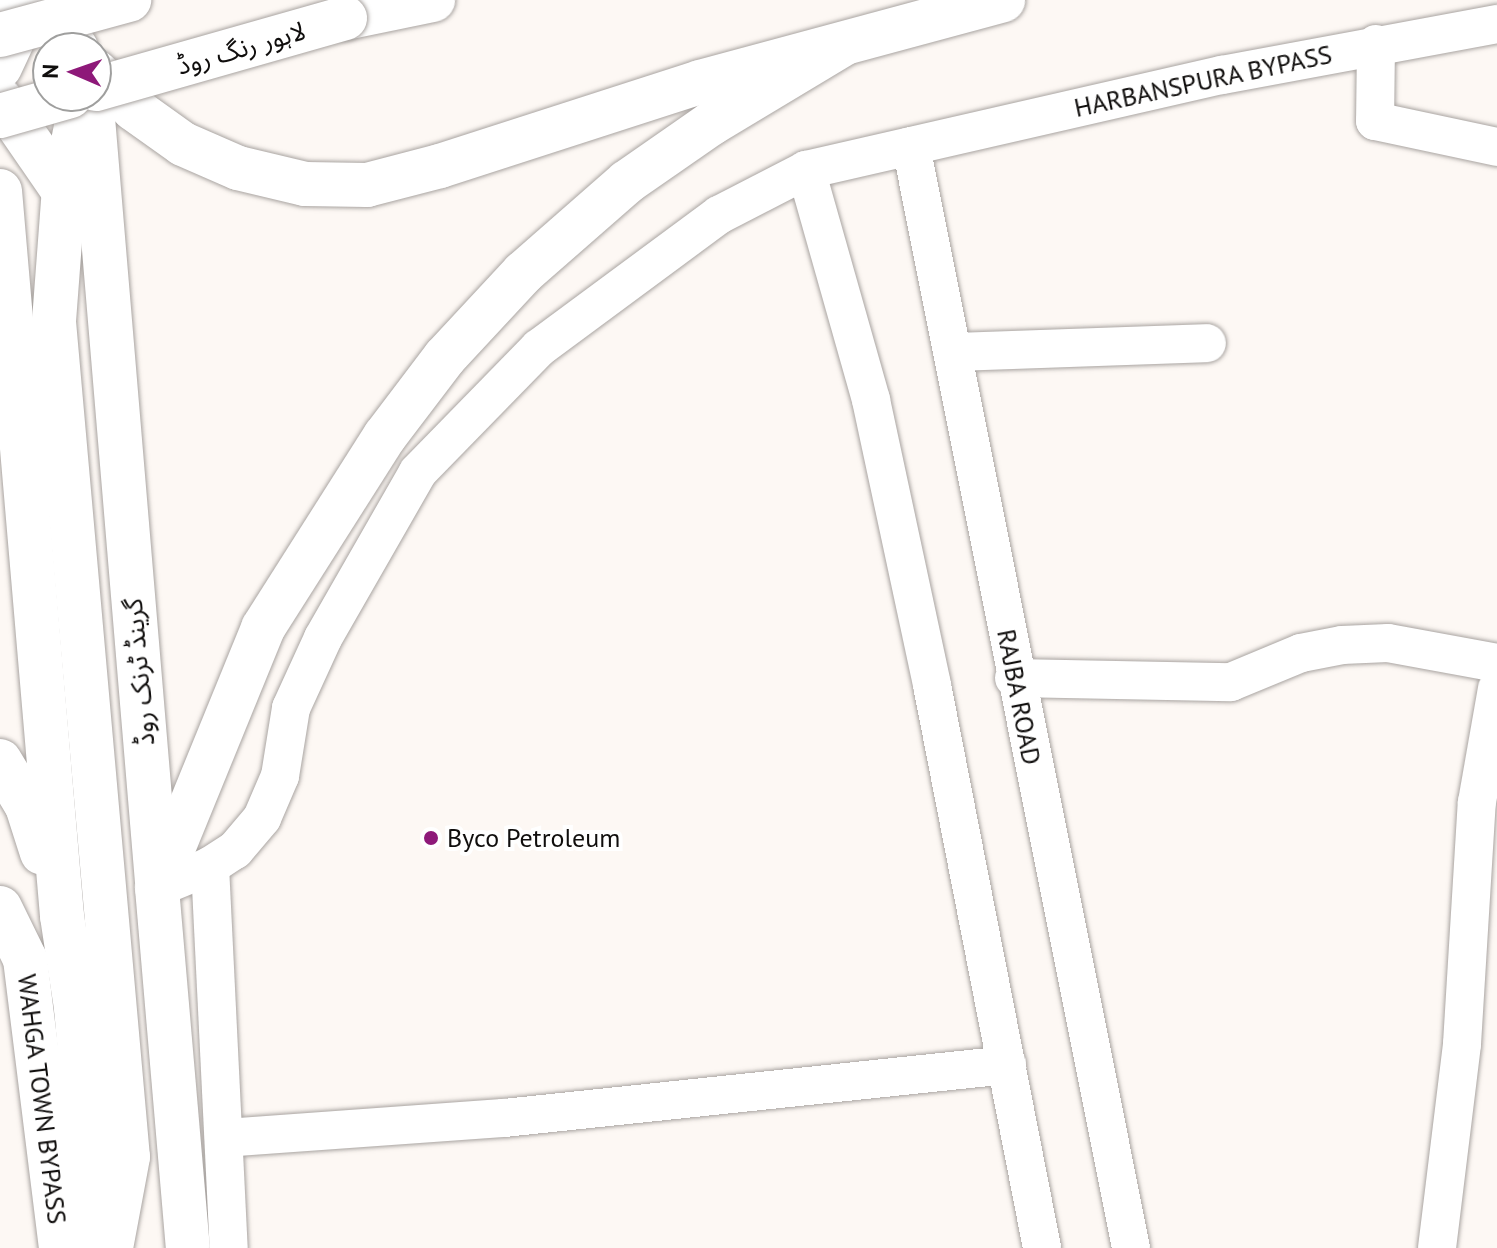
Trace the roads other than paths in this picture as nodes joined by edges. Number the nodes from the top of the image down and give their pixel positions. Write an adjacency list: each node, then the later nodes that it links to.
1 (22, 0): 15 (main road)
2 (42, 0): 9 (main road)
3 (84, 0): 10 (main road)
4 (114, 0): 11 (main road)
5 (129, 0): 12 (main road, bridge)
6 (433, 0): 16 (main road, لاہور رنگ روڈ, bridge)
7 (1003, 0): 14 (main road)
8 (1497, 24): 13 (street, HARBANSPURA BYPASS)
9 (65, 32)
10 (87, 32)
11 (101, 32)
12 (0, 35)
13 (1376, 44): 23 (street, HARBANSPURA BYPASS); 24 (street)
14 (842, 45): 17 (main road); 36 (main road)
15 (0, 67)
16 (112, 84)
17 (112, 88)
18 (0, 99): 26 (main road)
19 (32, 107): 22 (main road, bridge)
20 (79, 112): 26 (main road)
21 (92, 112): 28 (main road, گرینڈ ٹرنک روڈ)
22 (0, 116)
23 (911, 146): 25 (street, HARBANSPURA BYPASS); 30 (street, RAJBA ROAD)
24 (1497, 147)
25 (806, 170): 35 (street, HARBANSPURA BYPASS); 41 (street)
26 (64, 188): 28 (main road); 45 (main road)
27 (0, 191): 38 (main road)
28 (103, 263): 36 (main road, گرینڈ ٹرنک روڈ)
29 (1207, 343): 30 (street)
30 (953, 352): 32 (street, RAJBA ROAD)
31 (1497, 663): 32 (street)
32 (1014, 678): 49 (street, RAJBA ROAD)
33 (1497, 689): 50 (street)
34 (0, 761): 38 (main road)
35 (210, 866): 36 (street, HARBANSPURA BYPASS); 42 (street)
36 (157, 888): 46 (main road, گرینڈ ٹرنک روڈ)
37 (0, 908): 39 (main road, WAHGA TOWN BYPASS)
38 (62, 916): 40 (main road)
39 (25, 959): 40 (main road); 43 (main road, WAHGA TOWN BYPASS)
40 (76, 1008): 44 (main road)
41 (1007, 1065): 42 (street); 48 (street)
42 (224, 1138): 47 (street)
43 (61, 1248)
44 (98, 1248)
45 (111, 1248)
46 (188, 1248)
47 (229, 1248)
48 (1042, 1248)
49 (1131, 1248)
50 (1437, 1248)

